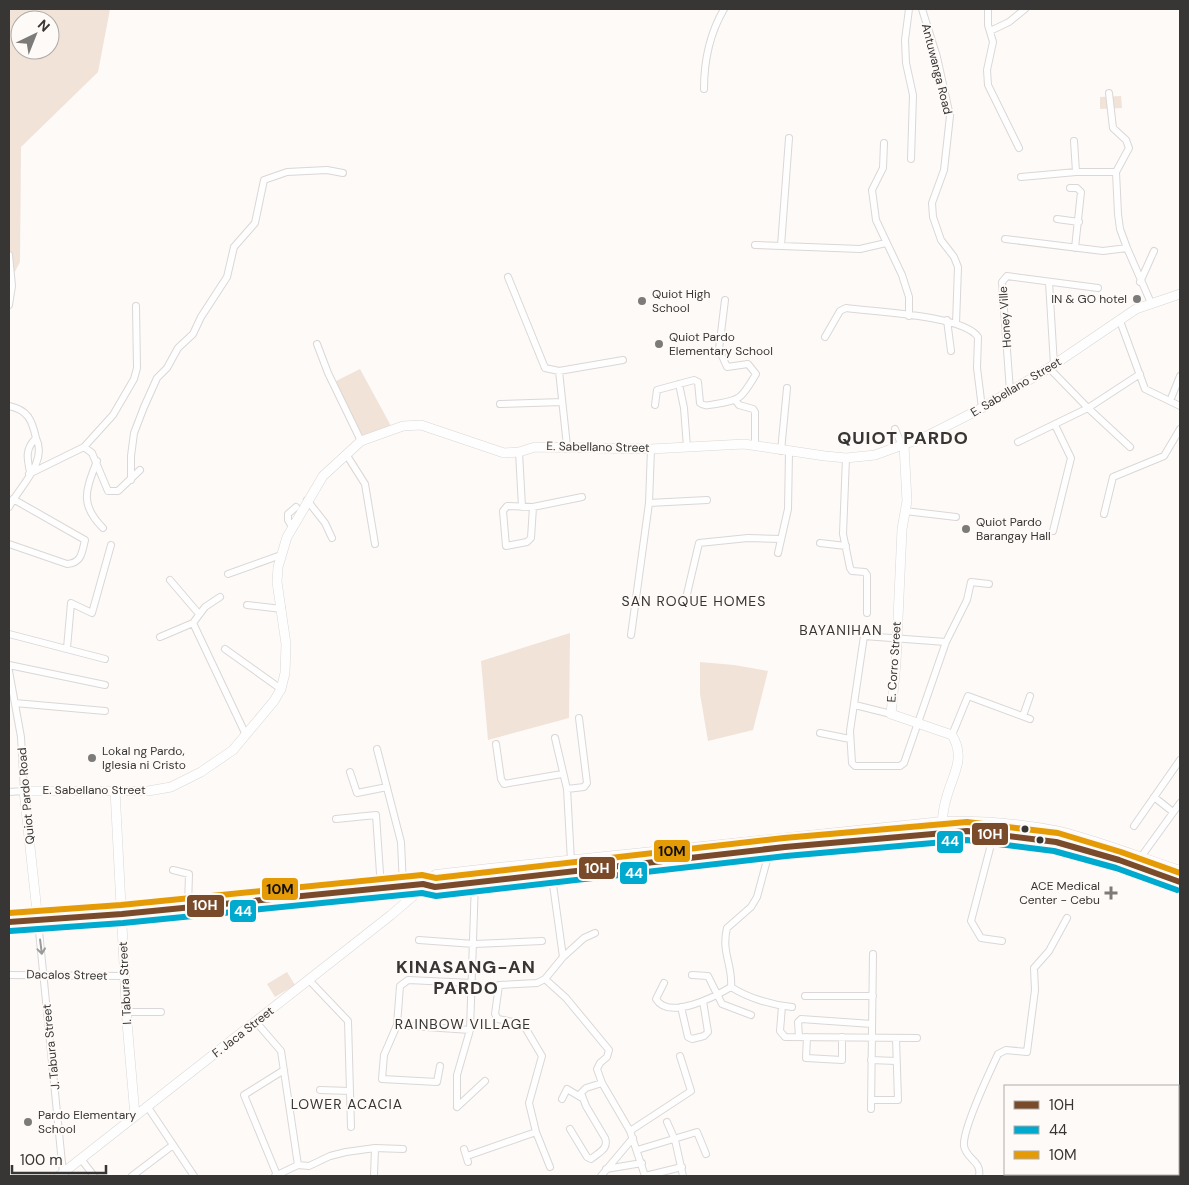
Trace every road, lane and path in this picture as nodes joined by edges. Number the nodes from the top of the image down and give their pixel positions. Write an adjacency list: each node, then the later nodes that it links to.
1 (724, 9): 7 (street)
2 (909, 9): 13 (street)
3 (922, 9): 41 (street, Antuwanga Road)
4 (988, 9): 6 (street)
5 (1025, 9): 6 (street)
6 (990, 31): 12 (street)
7 (704, 89)
8 (1109, 93): 15 (street)
9 (789, 138): 24 (street)
10 (1074, 141): 14 (street)
11 (884, 143): 22 (street)
12 (1019, 148)
13 (911, 160)
14 (1076, 172): 15 (street); 17 (street)
15 (1116, 172): 26 (street)
16 (343, 173): 82 (street)
17 (1021, 178)
18 (1070, 188): 20 (street)
19 (1057, 219): 20 (street)
20 (1079, 222): 25 (street)
21 (1005, 239): 25 (street)
22 (886, 243): 24 (street); 38 (street)
23 (755, 245): 24 (street)
24 (781, 246)
25 (1075, 248): 26 (street)
26 (1127, 248): 31 (street)
27 (1154, 251): 31 (street)
28 (9, 255): 36 (street)
29 (508, 277): 47 (street)
30 (1049, 282): 32 (street, Honey Ville); 46 (street); 52 (street, Honey Ville)
31 (1140, 282): 35 (street)
32 (1098, 288)
33 (1180, 294): 35 (street, E. Sabellano Street)
34 (725, 300): 53 (street)
35 (1151, 303): 40 (street, E. Sabellano Street)
36 (9, 305)
37 (136, 306): 70 (street)
38 (909, 316): 39 (street); 42 (street)
39 (947, 320): 41 (street); 44 (street)
40 (1120, 321): 46 (street, E. Sabellano Street); 48 (street)
41 (956, 324): 60 (street)
42 (825, 338)
43 (317, 344): 66 (street)
44 (951, 351)
45 (623, 360): 47 (street)
46 (1052, 366): 52 (street, E. Sabellano Street); 61 (street)
47 (560, 371): 55 (street)
48 (1140, 374): 54 (street); 61 (street)
49 (1180, 376): 54 (street)
50 (679, 384): 53 (street); 57 (street); 72 (street)
51 (787, 388): 76 (street)
52 (1010, 391): 60 (street, E. Sabellano Street)
53 (736, 401): 68 (street)
54 (1170, 401): 59 (street)
55 (562, 402): 56 (street); 71 (street)
56 (500, 404)
57 (655, 405)
58 (9, 406): 65 (street)
59 (1180, 406)
60 (982, 408): 69 (street, E. Sabellano Street)
61 (1088, 408): 62 (street); 73 (street)
62 (1055, 425): 67 (street); 97 (street)
63 (895, 429): 69 (street)
64 (1180, 429): 93 (street)
65 (36, 438): 81 (street); 81 (street)
66 (362, 441): 75 (street, E. Sabellano Street); 77 (street, E. Sabellano Street)
67 (1018, 442)
68 (755, 445): 72 (street, E. Sabellano Street); 76 (street, E. Sabellano Street)
69 (903, 445): 78 (street, E. Sabellano Street); 92 (street, E. Corro Street)
70 (84, 446): 79 (street); 81 (street)
71 (567, 446): 74 (street, E. Sabellano Street); 75 (street, E. Sabellano Street)
72 (686, 447): 74 (street, E. Sabellano Street)
73 (1130, 447)
74 (650, 449): 87 (street)
75 (519, 452): 90 (street)
76 (785, 452): 78 (street, E. Sabellano Street); 99 (street)
77 (346, 454): 85 (street, E. Sabellano Street); 102 (street)
78 (846, 458): 104 (street)
79 (97, 461): 82 (street); 96 (street)
80 (140, 470): 82 (street)
81 (29, 473): 84 (street)
82 (131, 480)
83 (582, 497): 91 (street)
84 (13, 499): 88 (street); 101 (street)
85 (307, 500): 95 (street, E. Sabellano Street); 98 (street)
86 (707, 500): 87 (street)
87 (649, 502): 118 (street)
88 (9, 507)
89 (296, 507): 95 (street)
90 (522, 507): 91 (street); 91 (street)
91 (533, 507)
92 (905, 511): 94 (street); 120 (street, E. Corro Street)
93 (1104, 514)
94 (956, 517)
95 (292, 527): 106 (street, E. Sabellano Street)
96 (103, 528)
97 (1053, 531)
98 (332, 538)
99 (781, 539): 105 (street); 110 (street)
100 (820, 543): 104 (street)
101 (9, 544)
102 (375, 544)
103 (111, 546): 122 (street)
104 (846, 546): 114 (street)
105 (778, 553)
106 (281, 555): 107 (street); 113 (street, E. Sabellano Street)
107 (228, 574)
108 (170, 580): 115 (street)
109 (989, 584): 121 (street)
110 (687, 594)
111 (220, 597): 115 (street)
112 (247, 604): 113 (street)
113 (282, 610): 128 (street, E. Sabellano Street)
114 (867, 613)
115 (200, 614): 116 (street)
116 (192, 623): 119 (street); 140 (street)
117 (9, 634): 122 (street)
118 (631, 635)
119 (160, 637)
120 (896, 638): 121 (street); 131 (street); 133 (street, E. Corro Street)
121 (946, 642): 137 (street)
122 (67, 648): 124 (street)
123 (225, 648): 128 (street)
124 (105, 659)
125 (9, 664): 127 (street)
126 (9, 671): 130 (street, Quiot Pardo Road)
127 (106, 685)
128 (281, 689): 140 (street, E. Sabellano Street)
129 (1030, 696): 134 (street)
130 (15, 703): 132 (street); 151 (street, Quiot Pardo Road)
131 (855, 705): 133 (street); 142 (street)
132 (105, 711)
133 (890, 714): 137 (street, E. Corro Street)
134 (1023, 716): 136 (street); 139 (street)
135 (579, 718): 149 (street)
136 (1030, 719)
137 (918, 723): 139 (street, E. Corro Street); 142 (street)
138 (820, 734): 142 (street)
139 (952, 735): 158 (street)
140 (246, 736): 150 (street, E. Sabellano Street)
141 (555, 738): 147 (street)
142 (850, 739)
143 (496, 744): 147 (street)
144 (377, 749): 148 (street)
145 (1180, 760): 153 (street)
146 (350, 772): 148 (street)
147 (562, 774): 149 (street)
148 (387, 787): 169 (street)
149 (567, 789): 162 (street)
150 (115, 790): 151 (street, E. Sabellano Street); 172 (street, I. Tabura Street)
151 (24, 791): 152 (street, E. Sabellano Street); 174 (street, Quiot Pardo Road)
152 (9, 792)
153 (1154, 797): 155 (street); 157 (street)
154 (1180, 803): 155 (street)
155 (1173, 812): 161 (street)
156 (336, 819): 170 (street)
157 (1134, 826)
158 (942, 827): 159 (main road); 160 (main road); 161 (main road); 162 (main road)
159 (994, 833): 167 (main road); 179 (street)
160 (770, 849): 163 (main road); 191 (street)
161 (1141, 857): 165 (main road)
162 (571, 861): 163 (main road)
163 (551, 868): 166 (main road); 168 (main road); 182 (street)
164 (173, 870): 171 (street)
165 (1180, 871)
166 (475, 881): 168 (main road); 180 (street)
167 (1180, 882)
168 (423, 884): 169 (main road); 188 (street, F. Jaca Street)
169 (403, 886): 170 (main road)
170 (381, 888): 171 (main road)
171 (188, 907): 172 (main road)
172 (122, 914): 174 (main road); 186 (street, I. Tabura Street)
173 (1066, 918): 254 (street)
174 (38, 921): 175 (main road); 183 (street, J. Tabura Street, one-way to 183)
175 (9, 922)
176 (595, 933): 182 (street)
177 (419, 940): 180 (street)
178 (542, 941): 180 (street)
179 (1002, 942)
180 (474, 944): 189 (street)
181 (873, 954): 194 (street)
182 (562, 957): 187 (street)
183 (44, 974): 184 (street, Dacalos Street); 186 (street, Dacalos Street); 245 (street, J. Tabura Street)
184 (9, 975)
185 (692, 975): 192 (street)
186 (125, 976): 199 (street, I. Tabura Street)
187 (545, 979): 218 (street); 230 (street)
188 (309, 980): 202 (street, F. Jaca Street); 220 (street)
189 (472, 983): 204 (street); 205 (street)
190 (664, 983): 197 (street)
191 (731, 987): 192 (street); 196 (street)
192 (716, 996): 195 (street); 201 (street)
193 (805, 996): 194 (street)
194 (873, 996): 203 (street)
195 (703, 1001): 197 (street); 197 (street)
196 (782, 1006): 198 (street); 206 (street)
197 (681, 1007)
198 (792, 1007)
199 (127, 1012): 200 (street); 226 (street, I. Tabura Street)
200 (161, 1012)
201 (751, 1014)
202 (256, 1022): 216 (street); 224 (street, F. Jaca Street)
203 (872, 1024): 206 (street); 209 (street)
204 (397, 1025): 205 (street); 215 (street)
205 (470, 1030): 217 (street)
206 (799, 1037): 207 (street)
207 (807, 1037): 208 (street); 208 (street)
208 (842, 1038): 209 (street)
209 (871, 1038): 210 (street); 213 (street)
210 (896, 1038): 211 (street); 214 (street)
211 (917, 1038)
212 (680, 1056): 231 (street)
213 (871, 1060): 214 (street); 223 (street)
214 (896, 1062): 223 (street)
215 (440, 1066)
216 (284, 1070): 241 (street); 249 (street)
217 (486, 1081)
218 (602, 1082): 221 (street); 231 (street)
219 (320, 1090): 220 (street)
220 (350, 1091): 228 (street)
221 (582, 1098): 222 (street); 229 (street)
222 (562, 1099)
223 (871, 1100): 225 (street)
224 (147, 1106): 226 (street, F. Jaca Street); 233 (street)
225 (871, 1108)
226 (134, 1116): 239 (street, F. Jaca Street)
227 (667, 1122): 232 (street)
228 (351, 1127)
229 (570, 1129)
230 (536, 1132): 236 (street); 242 (street)
231 (632, 1135): 237 (street); 244 (street)
232 (675, 1140): 237 (street); 238 (street); 243 (street)
233 (172, 1145): 247 (street); 248 (street)
234 (375, 1148): 235 (street); 241 (street); 250 (street)
235 (403, 1149)
236 (464, 1149)
237 (637, 1150): 240 (street)
238 (706, 1154)
239 (81, 1159): 245 (street, F. Jaca Street); 246 (street)
240 (642, 1163): 244 (street); 252 (street)
241 (298, 1165): 249 (street)
242 (550, 1167)
243 (682, 1167): 252 (street); 253 (street)
244 (606, 1169): 251 (street)
245 (61, 1174)
246 (94, 1176)
247 (132, 1176)
248 (194, 1176)
249 (276, 1176)
250 (374, 1176)
251 (601, 1176)
252 (645, 1176)
253 (683, 1176)
254 (979, 1176)

